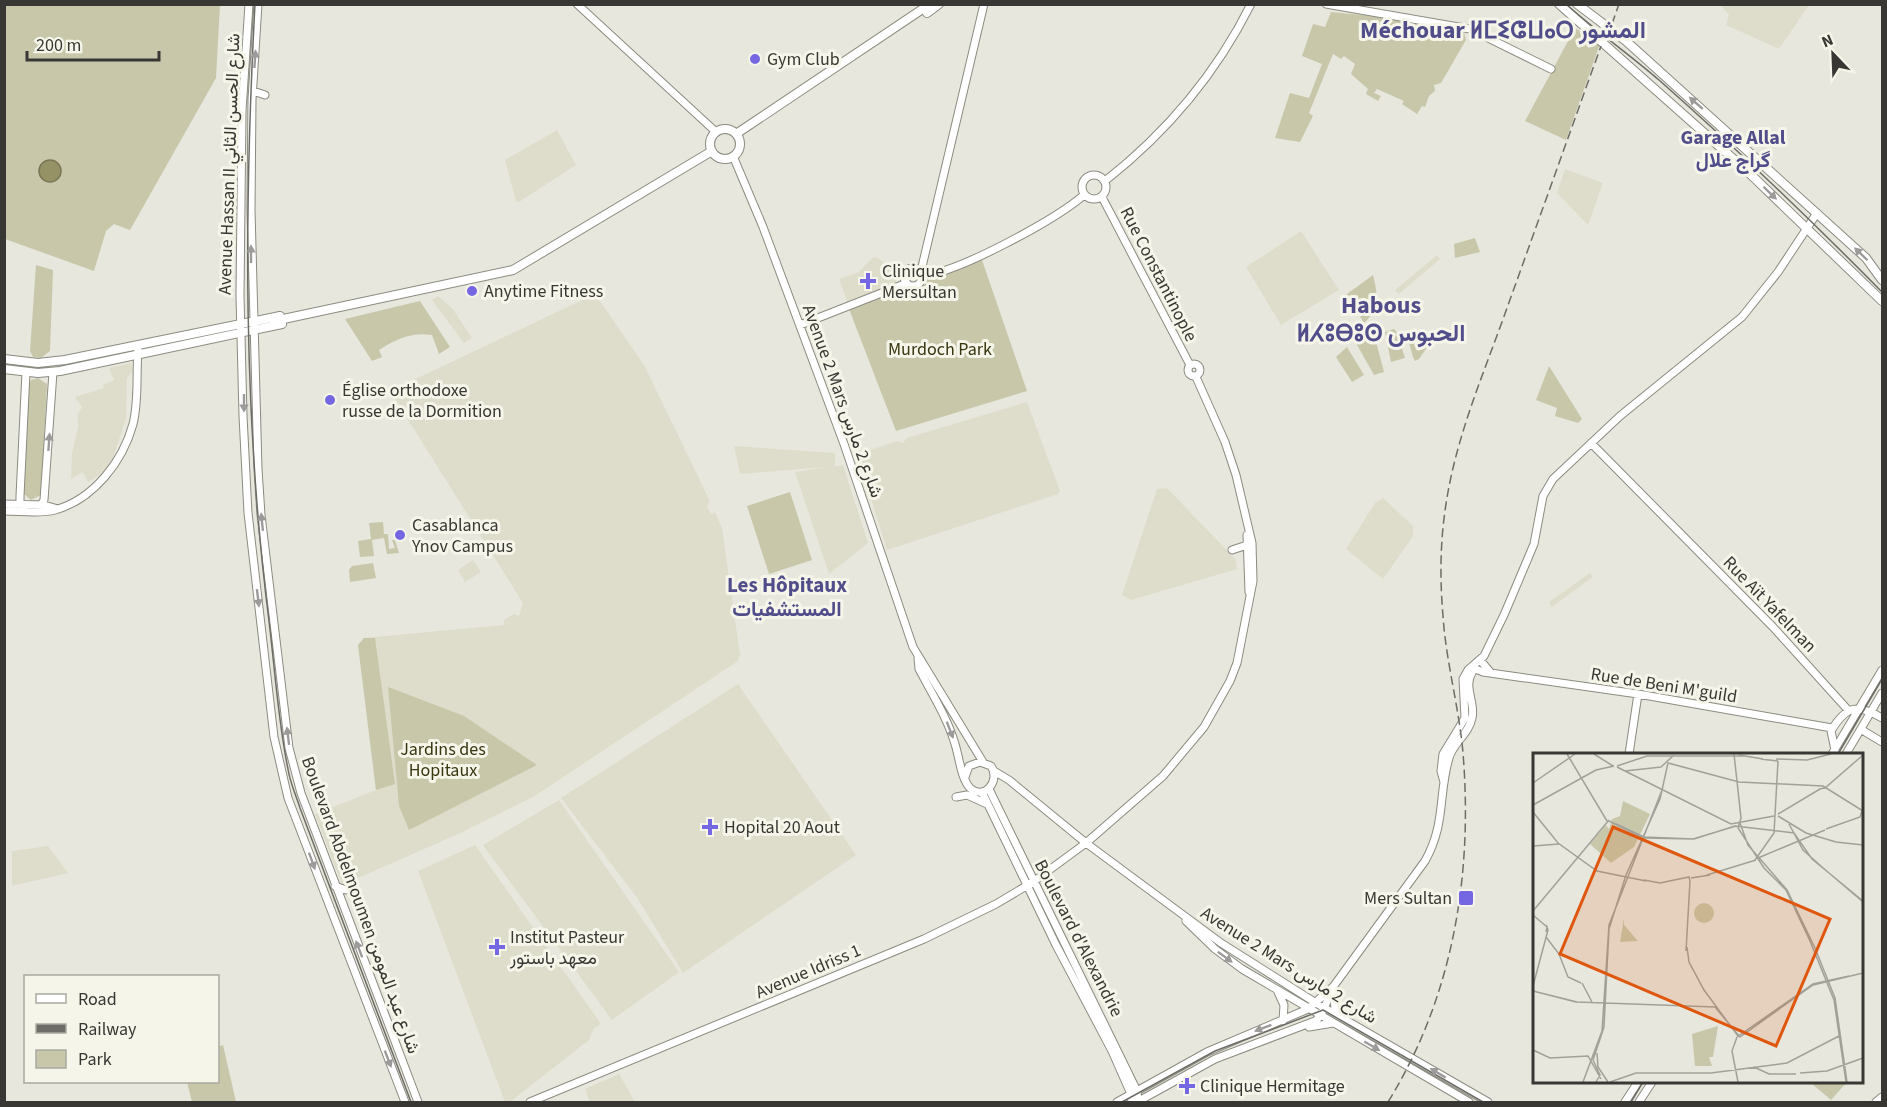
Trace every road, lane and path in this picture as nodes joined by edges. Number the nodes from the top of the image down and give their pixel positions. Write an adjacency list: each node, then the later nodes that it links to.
1 (249, 4): 34 (street, Avenue Hassan II شارع الحسن الثاني)
2 (258, 4): 14 (street, Avenue Hassan II شارع الحسن الثاني, one-way to 2)
3 (577, 4): 16 (street)
4 (922, 4): 12 (main road)
5 (930, 4): 12 (main road)
6 (939, 4): 12 (main road)
7 (984, 4): 25 (street)
8 (1251, 4): 20 (street)
9 (1326, 4): 13 (street)
10 (1559, 4): 24 (main road, one-way to 24)
11 (1577, 4): 23 (main road, one-way to 11)
12 (847, 60): 17 (main road)
13 (1551, 69)
14 (253, 91): 15 (street); 32 (street, Avenue Hassan II شارع الحسن الثاني, one-way to 14)
15 (265, 95)
16 (716, 132): 17 (main road); 18 (main road)
17 (736, 134): 19 (main road)
18 (712, 151): 19 (main road); 30 (main road)
19 (733, 156): 35 (street, Avenue 2 Mars شارع 2 مارس)
20 (1105, 181): 21 (street); 22 (street)
21 (1084, 195): 22 (street); 26 (street)
22 (1102, 197): 55 (street, Rue Constantinople)
23 (1817, 213): 24 (street); 28 (main road, one-way to 23)
24 (1807, 227): 31 (main road); 47 (street)
25 (924, 260): 26 (street); 27 (street)
26 (937, 273): 27 (street)
27 (921, 274): 29 (street); 29 (street)
28 (1882, 280)
29 (907, 283): 35 (street)
30 (406, 293): 32 (main road); 33 (main road); 37 (main road)
31 (1882, 301)
32 (252, 321): 34 (main road); 37 (street, Boulevard Abdelmoumen شارع عبد المومن)
33 (274, 321)
34 (241, 324): 38 (street, Boulevard Abdelmoumen شارع عبد المومن); 39 (main road)
35 (800, 325): 59 (street, Avenue 2 Mars شارع 2 مارس)
36 (228, 330): 40 (main road)
37 (254, 330): 38 (main road); 86 (street, Boulevard Abdelmoumen شارع عبد المومن, one-way to 37)
38 (242, 333): 42 (main road); 103 (street, Boulevard Abdelmoumen شارع عبد المومن, one-way to 103)
39 (139, 345): 42 (street); 43 (main road)
40 (148, 347)
41 (129, 351): 43 (main road)
42 (138, 354): 46 (main road); 51 (street)
43 (4, 361)
44 (4, 369): 45 (main road)
45 (26, 372): 46 (main road); 49 (street)
46 (53, 372): 50 (street, one-way to 46)
47 (1591, 443): 60 (street); 67 (street, Rue Aït Yafelman)
48 (4, 504): 49 (street)
49 (20, 504): 50 (street); 53 (street)
50 (44, 505): 51 (street); 54 (street)
51 (58, 509): 54 (street)
52 (4, 511): 53 (street)
53 (25, 511): 54 (street)
54 (38, 512)
55 (1247, 530): 56 (street); 58 (street)
56 (1247, 545): 57 (street); 58 (street)
57 (1232, 550)
58 (1250, 574): 84 (street, Avenue Idriss 1)
59 (918, 658): 76 (street, Avenue 2 Mars شارع 2 مارس); 78 (street, Avenue 2 Mars شارع 2 مارس, one-way to 78)
60 (1480, 660): 61 (street); 63 (street)
61 (1473, 668): 63 (street, Rue de Beni M'guild); 89 (street)
62 (1882, 670): 66 (street)
63 (1491, 673): 65 (street, Rue de Beni M'guild)
64 (1882, 693): 68 (street)
65 (1638, 694): 70 (street, Rue de Beni M'guild); 74 (street)
66 (1859, 709): 67 (street); 68 (street); 73 (street)
67 (1848, 710): 70 (street)
68 (1872, 712): 69 (street); 71 (street)
69 (1882, 718)
70 (1832, 729): 73 (street)
71 (1862, 730): 72 (street); 75 (street)
72 (1882, 742)
73 (1833, 752)
74 (1629, 753)
75 (1847, 753)
76 (983, 762): 77 (street); 78 (street)
77 (994, 771): 79 (street); 81 (street)
78 (965, 777): 80 (street)
79 (995, 780): 80 (street); 81 (street)
80 (986, 790): 83 (street, Boulevard d'Alexandrie); 85 (street, Boulevard d'Alexandrie)
81 (1025, 794): 84 (street)
82 (956, 797): 83 (street)
83 (987, 804): 85 (street, Boulevard d'Alexandrie)
84 (1086, 843): 85 (street, Avenue Idriss 1); 88 (street)
85 (1030, 884): 100 (street, Boulevard d'Alexandrie); 105 (street, Avenue Idriss 1)
86 (335, 886): 87 (street); 104 (street, Boulevard Abdelmoumen شارع عبد المومن, one-way to 86)
87 (346, 890)
88 (1183, 917): 90 (street, Avenue 2 Mars شارع 2 مارس, one-way to 90); 91 (street, Avenue 2 Mars شارع 2 مارس)
89 (1333, 989): 91 (street); 94 (street)
90 (1278, 992): 92 (street, Avenue 2 Mars شارع 2 مارس); 95 (street)
91 (1319, 1005): 92 (street); 93 (street); 94 (street, Avenue 2 Mars شارع 2 مارس)
92 (1308, 1009): 93 (street, Avenue 2 Mars شارع 2 مارس); 95 (street)
93 (1321, 1016): 96 (street, Avenue 2 Mars شارع 2 مارس); 97 (street)
94 (1339, 1016): 109 (street, Avenue 2 Mars شارع 2 مارس, one-way to 94)
95 (1283, 1021): 100 (street, one-way to 100)
96 (1333, 1023): 97 (street); 108 (street, Avenue 2 Mars شارع 2 مارس, one-way to 108)
97 (1298, 1028): 107 (street)
98 (1637, 1083): 110 (street)
99 (1651, 1083): 102 (street)
100 (1134, 1092): 106 (street); 107 (street, Boulevard d'Alexandrie)
101 (1882, 1097): 111 (street)
102 (1640, 1101)
103 (405, 1102)
104 (418, 1102)
105 (530, 1102)
106 (1117, 1102)
107 (1136, 1102)
108 (1469, 1102)
109 (1488, 1102)
110 (1625, 1102)
111 (1876, 1102)

